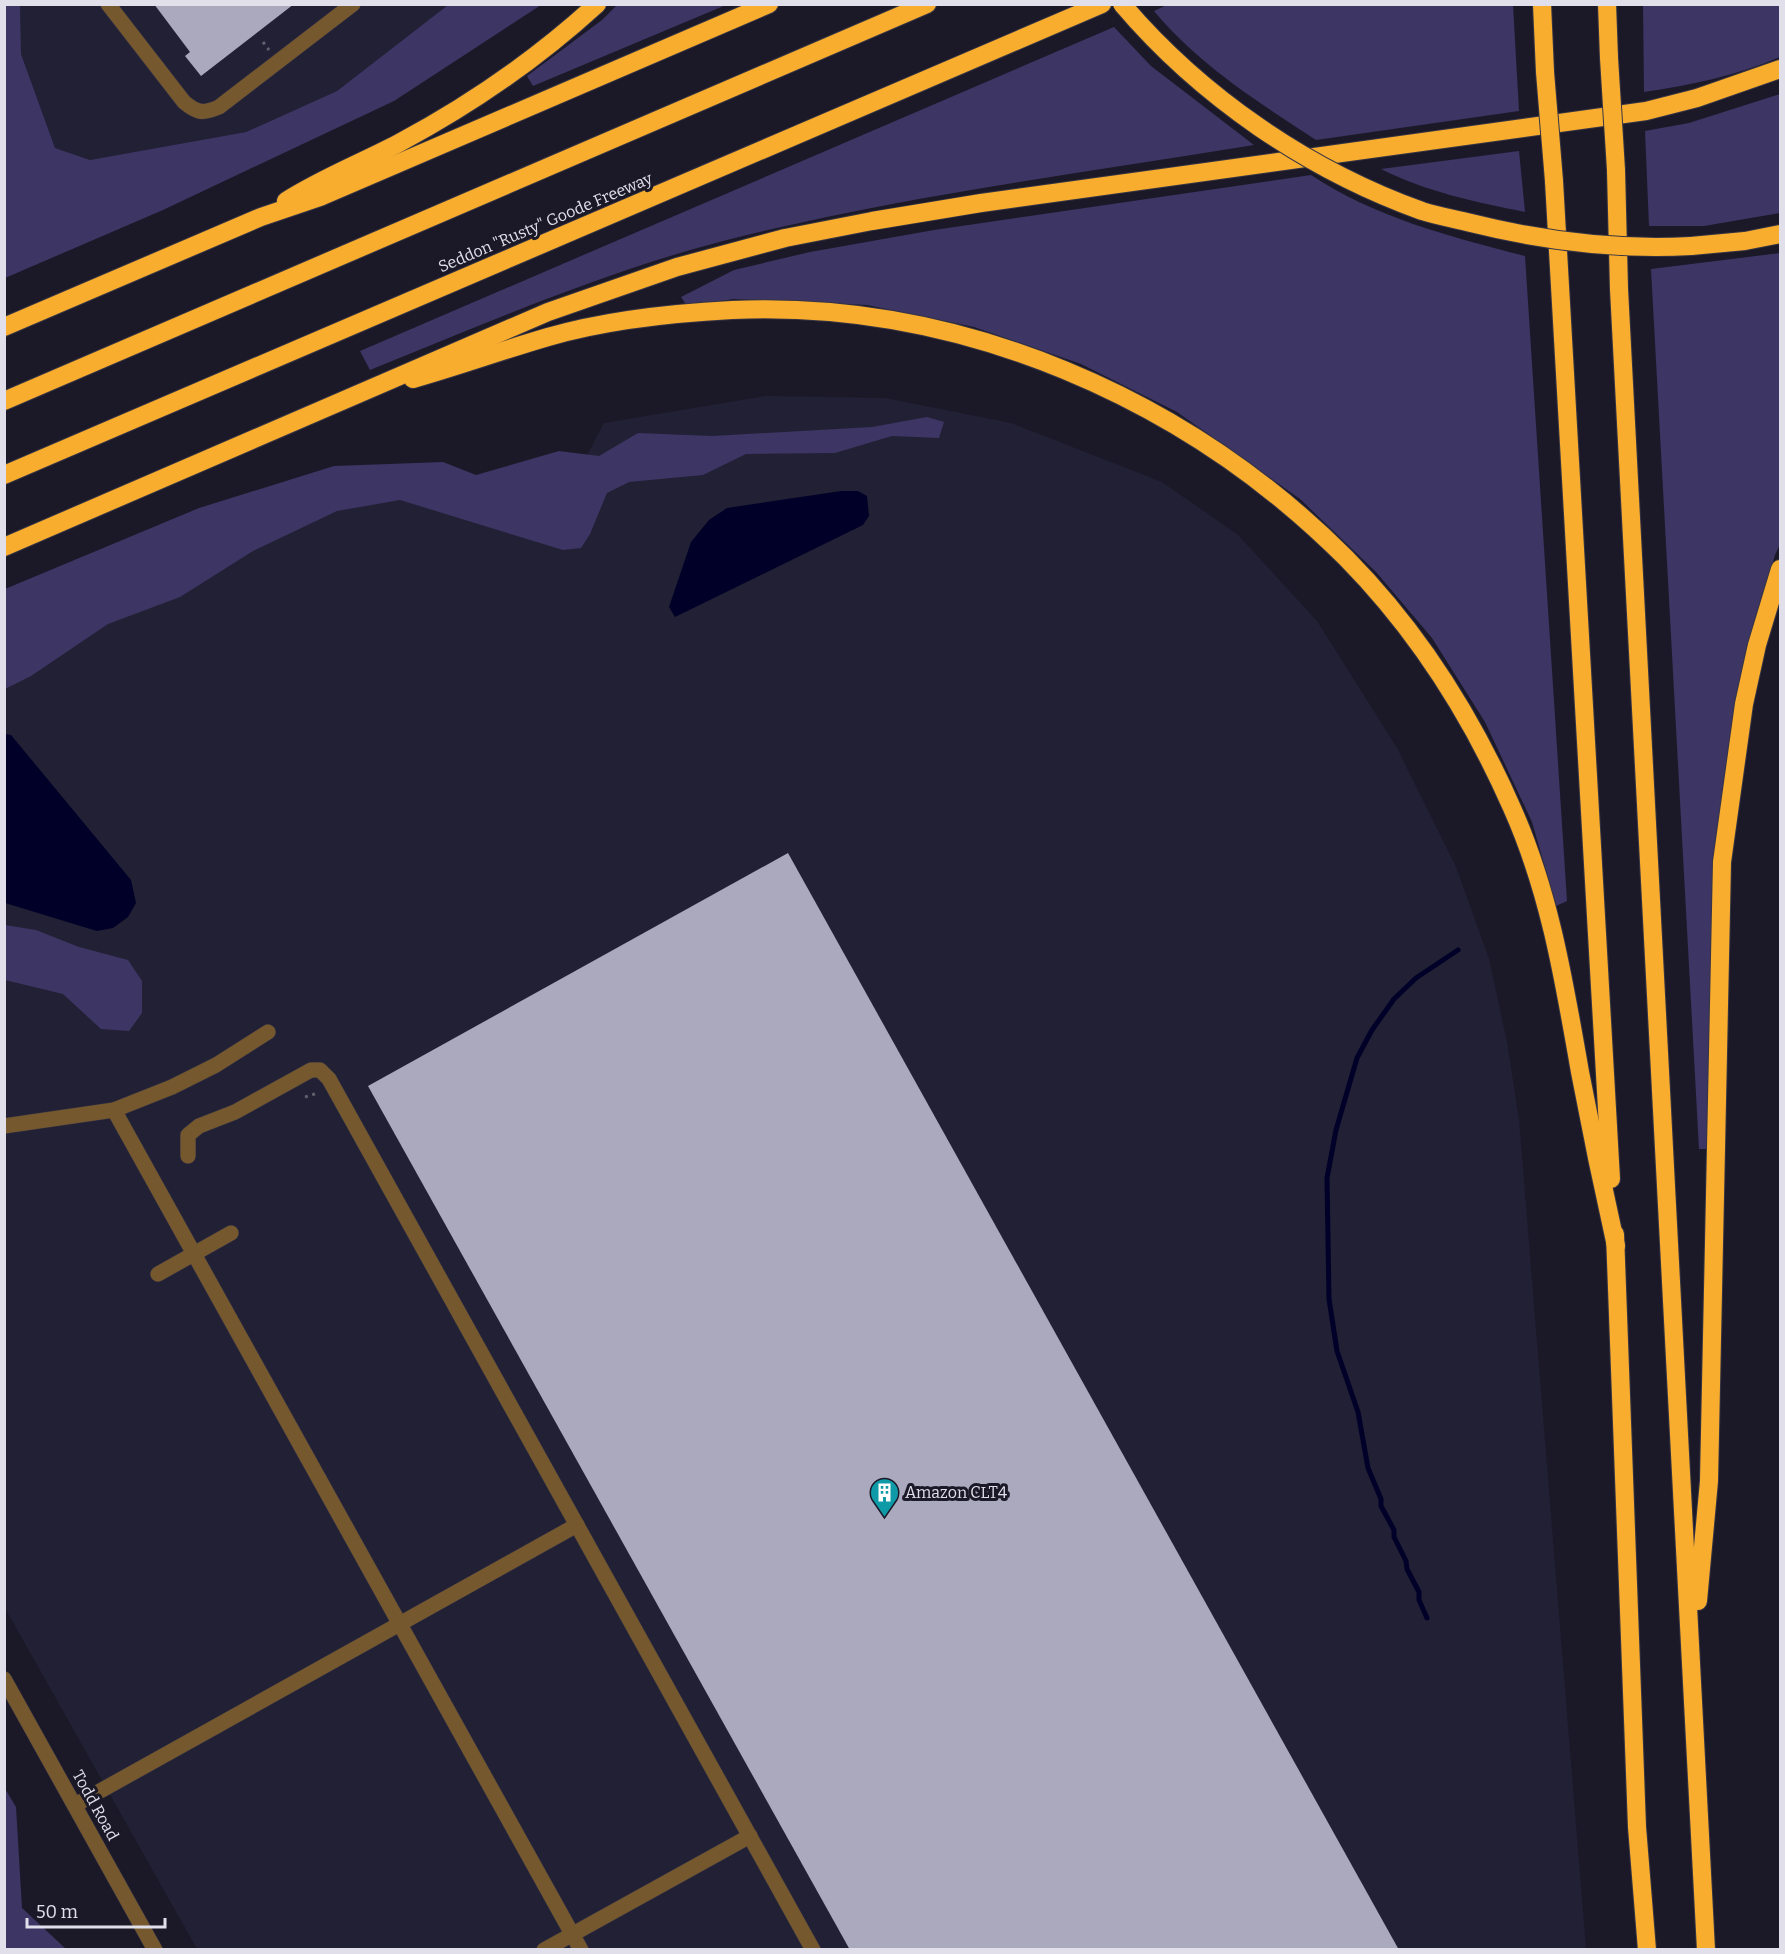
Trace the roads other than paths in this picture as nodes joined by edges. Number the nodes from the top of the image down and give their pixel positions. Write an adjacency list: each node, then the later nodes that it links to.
1 (108, 4): 2 (street)
2 (353, 4)
3 (597, 4): 11 (highway)
4 (769, 4): 11 (highway)
5 (927, 4): 15 (highway)
6 (1102, 4): 16 (highway, Seddon "Rusty" Goode Freeway)
7 (1122, 4): 12 (highway, bridge)
8 (1542, 4): 24 (highway, bridge)
9 (1608, 4): 29 (highway, bridge)
10 (1780, 69): 14 (highway)
11 (261, 217): 13 (highway)
12 (1780, 234)
13 (4, 327)
14 (391, 378): 17 (highway); 24 (highway)
15 (4, 401)
16 (4, 475)
17 (4, 547)
18 (1780, 569): 29 (highway)
19 (268, 1032): 20 (street)
20 (114, 1110): 21 (street); 25 (street)
21 (4, 1126)
22 (188, 1156): 27 (street)
23 (231, 1233): 25 (street)
24 (1616, 1246): 38 (highway)
25 (194, 1254): 26 (street); 28 (street)
26 (159, 1274)
27 (577, 1525): 28 (street); 32 (street)
28 (400, 1624): 31 (street); 33 (street)
29 (1692, 1663): 39 (highway)
30 (4, 1678): 31 (street, Todd Road)
31 (75, 1805): 34 (street, Todd Road)
32 (750, 1836): 33 (street); 37 (street)
33 (572, 1934): 35 (street); 36 (street)
34 (155, 1950)
35 (544, 1950)
36 (581, 1950)
37 (813, 1950)
38 (1647, 1950)
39 (1706, 1950)

